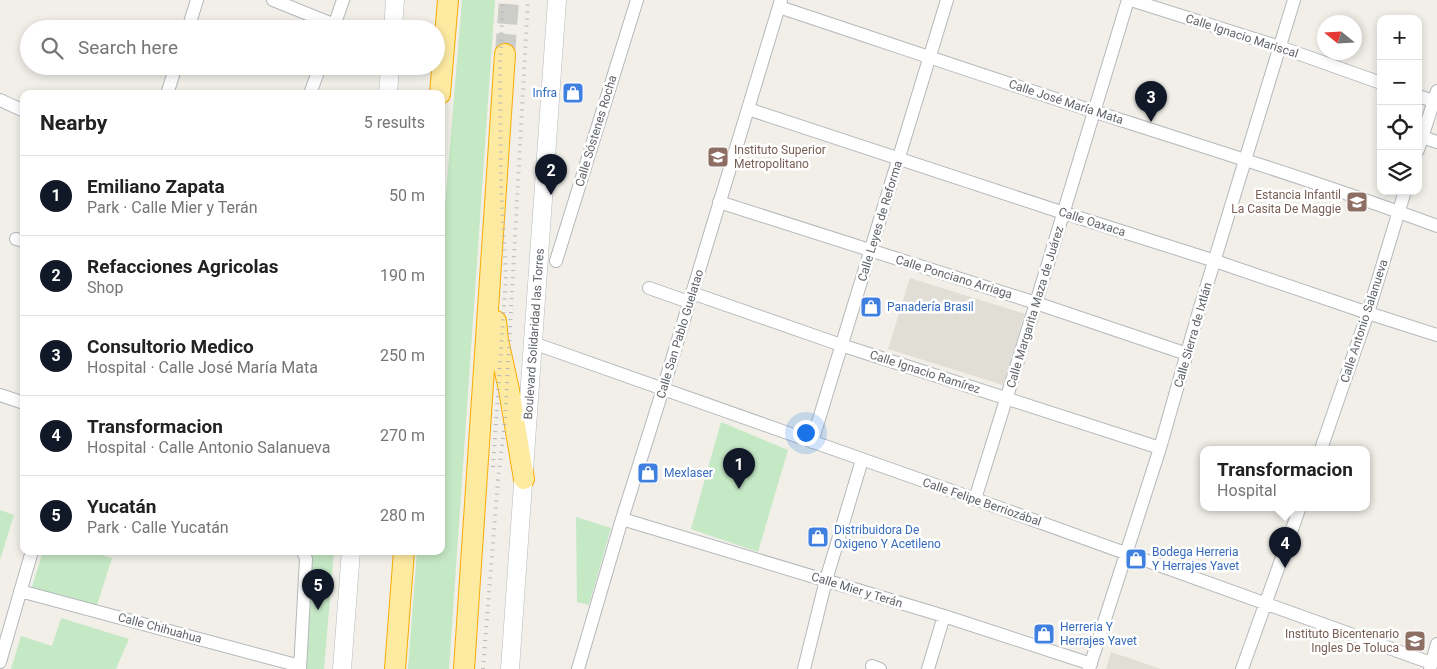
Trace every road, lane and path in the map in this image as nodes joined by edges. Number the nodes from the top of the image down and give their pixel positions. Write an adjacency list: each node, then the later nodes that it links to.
1 (197, 0): 12 (street)
2 (273, 0): 13 (street)
3 (343, 0): 14 (street)
4 (394, 0): 15 (main road)
5 (448, 0): 16 (highway)
6 (557, 0): 53 (main road, Boulevard Solidaridad las Torres)
7 (637, 0): 45 (street, Calle Sóstenes Rocha)
8 (947, 0): 19 (street, Calle Leyes de Reforma)
9 (1129, 0): 17 (street, Calle Ignacio Mariscal); 34 (street, Calle Margarita Maza de Juárez)
10 (1294, 0): 17 (street, Calle Sierra de Ixtlán)
11 (780, 3): 19 (street, Calle José María Mata); 33 (street, Calle San Pablo Guelatao)
12 (191, 20)
13 (318, 20)
14 (336, 20)
15 (393, 20)
16 (445, 35)
17 (1280, 47): 24 (street, Calle Ignacio Mariscal); 38 (street, Calle Sierra de Ixtlán)
18 (505, 54): 46 (highway)
19 (929, 56): 34 (street, Calle José María Mata); 37 (street, Calle Leyes de Reforma)
20 (173, 75): 25 (street)
21 (317, 75): 26 (street)
22 (389, 75): 27 (main road)
23 (442, 75): 28 (highway)
24 (1377, 82)
25 (168, 90)
26 (311, 90)
27 (388, 90)
28 (440, 90)
29 (1422, 96): 30 (street)
30 (1436, 98): 35 (street)
31 (0, 100): 32 (street)
32 (20, 109)
33 (748, 109): 37 (street, Calle Oaxaca); 40 (street, Calle San Pablo Guelatao)
34 (1093, 111): 38 (street, Calle José María Mata); 42 (street, Calle Margarita Maza de Juárez)
35 (1422, 137): 36 (street)
36 (1437, 142)
37 (899, 158): 42 (street, Calle Oaxaca); 44 (street, Calle Leyes de Reforma)
38 (1245, 160): 41 (street, Calle José María Mata); 47 (street, Calle Sierra de Ixtlán)
39 (1404, 195): 41 (street, Calle Antonio Salanueva)
40 (719, 202): 44 (street, Calle Ponciano Arriaga); 49 (street, Calle San Pablo Guelatao)
41 (1399, 212): 43 (street, Calle José María Mata); 51 (street, Calle Antonio Salanueva)
42 (1064, 213): 47 (street, Calle Oaxaca); 50 (street, Calle Margarita Maza de Juárez)
43 (1437, 226)
44 (871, 251): 50 (street, Calle Ponciano Arriaga); 54 (street, Calle Leyes de Reforma)
45 (556, 261)
46 (491, 262): 64 (highway); 84 (highway)
47 (1215, 262): 51 (street, Calle Oaxaca); 55 (street, Calle Sierra de Ixtlán)
48 (649, 288): 49 (street, Calle Ignacio Ramírez)
49 (690, 298): 54 (street, Calle Ignacio Ramírez); 56 (street, Calle San Pablo Guelatao)
50 (1036, 303): 55 (street, Calle Ponciano Arriaga); 58 (street, Calle Margarita Maza de Juárez)
51 (1368, 313): 52 (street, Calle Oaxaca); 61 (street, Calle Antonio Salanueva)
52 (1437, 335)
53 (533, 343): 56 (street, Calle Felipe Berriozábal); 64 (main road, Boulevard Solidaridad las Torres)
54 (841, 345): 58 (street, Calle Ignacio Ramírez); 60 (street, Calle Leyes de Reforma)
55 (1188, 354): 62 (street, Calle Sierra de Ixtlán)
56 (664, 389): 60 (street, Calle Felipe Berriozábal); 67 (street, Calle San Pablo Guelatao)
57 (0, 395): 59 (street)
58 (1007, 398): 62 (street, Calle Ignacio Ramírez); 65 (street, Calle Margarita Maza de Juárez)
59 (20, 402)
60 (812, 442): 63 (street, Calle Felipe Berriozábal)
61 (1322, 446)
62 (1160, 448): 68 (street, Calle Sierra de Ixtlán)
63 (862, 460): 65 (street, Calle Felipe Berriozábal); 73 (street)
64 (524, 479): 85 (main road, Boulevard Solidaridad las Torres)
65 (975, 499): 68 (street, Calle Felipe Berriozábal)
66 (1299, 511): 75 (street)
67 (622, 519): 73 (street, Calle Mier y Terán); 86 (street, Calle San Pablo Guelatao)
68 (1126, 553): 75 (street, Calle Felipe Berriozábal); 79 (street, Calle Sierra de Ixtlán)
69 (31, 555): 74 (street)
70 (304, 555): 81 (street)
71 (351, 555): 82 (main road)
72 (404, 555): 83 (highway)
73 (826, 580): 76 (street, Calle Mier y Terán); 87 (street)
74 (20, 591): 78 (street); 81 (street, Calle Chihuahua)
75 (1264, 604): 80 (street, Calle Felipe Berriozábal); 89 (street)
76 (944, 616): 79 (street, Calle Mier y Terán); 88 (street)
77 (1437, 644): 80 (street)
78 (0, 662)
79 (1090, 666)
80 (1430, 666)
81 (300, 667)
82 (342, 669)
83 (395, 669)
84 (464, 669)
85 (510, 669)
86 (578, 669)
87 (804, 669)
88 (928, 669)
89 (1242, 669)

